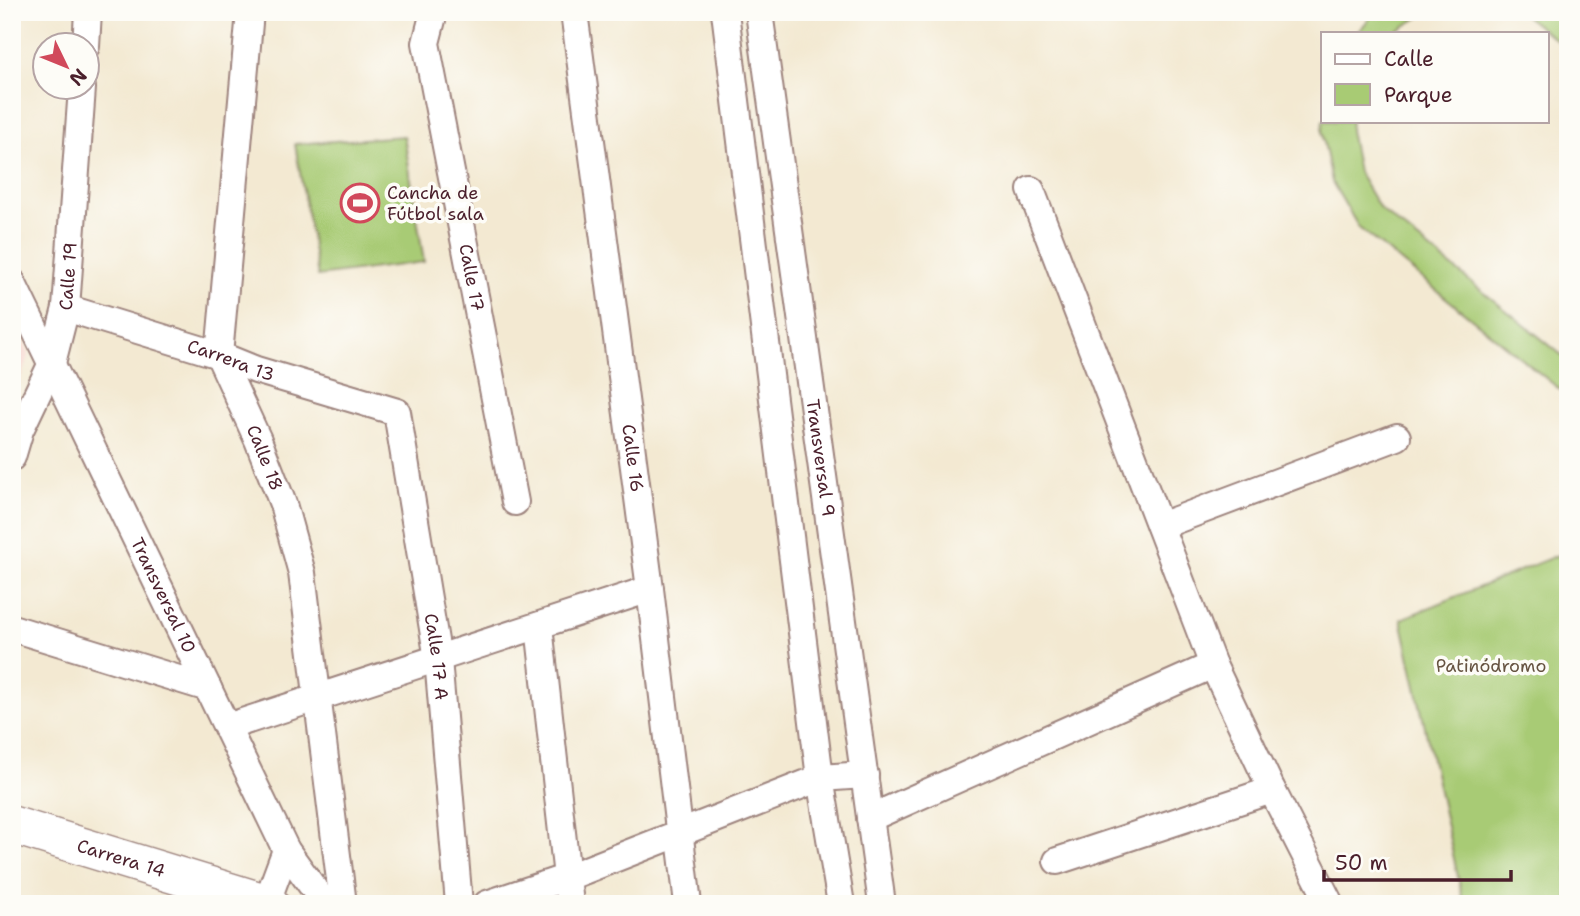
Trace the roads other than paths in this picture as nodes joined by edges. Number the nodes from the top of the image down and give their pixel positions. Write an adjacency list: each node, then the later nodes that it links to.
1 (88, 12): 7 (street)
2 (250, 12): 12 (street, Calle 18)
3 (434, 12): 18 (street, Calle 17)
4 (574, 12): 20 (street, Calle 16)
5 (724, 12): 29 (street)
6 (753, 14): 28 (street, Transversal 9)
7 (87, 32)
8 (81, 102): 11 (street, Calle 19)
9 (1031, 190): 19 (street)
10 (12, 282): 13 (street, Transversal 10)
11 (66, 308): 12 (street, Carrera 13); 13 (street, Calle 19)
12 (219, 355): 14 (street, Carrera 13); 26 (street, Calle 18)
13 (51, 363): 15 (street, Calle 19); 25 (street, Transversal 10)
14 (397, 412): 23 (street, Calle 17 A)
15 (16, 429): 17 (street, Calle 19)
16 (1397, 437): 19 (street)
17 (12, 457)
18 (515, 502)
19 (1160, 526): 24 (street)
20 (650, 589): 21 (street); 33 (street, Calle 16)
21 (539, 626): 23 (street); 36 (street)
22 (12, 628): 25 (street)
23 (438, 659): 26 (street); 40 (street, Calle 17 A)
24 (1213, 665): 30 (street); 31 (street)
25 (208, 688): 27 (street, Transversal 10)
26 (316, 698): 27 (street); 39 (street, Calle 18)
27 (227, 727): 34 (street, Transversal 10)
28 (865, 775): 29 (street); 31 (street, Transversal 9)
29 (820, 778): 33 (street); 44 (street)
30 (1272, 790): 35 (street); 46 (street)
31 (870, 818): 45 (street, Transversal 9)
32 (12, 825): 37 (street, Carrera 14)
33 (680, 834): 36 (street); 43 (street, Calle 16)
34 (286, 850): 37 (street); 38 (street, Transversal 10)
35 (1057, 861)
36 (568, 877): 41 (street); 42 (street)
37 (267, 903)
38 (325, 904)
39 (343, 904)
40 (459, 904)
41 (487, 904)
42 (570, 904)
43 (688, 904)
44 (841, 904)
45 (881, 904)
46 (1330, 904)

